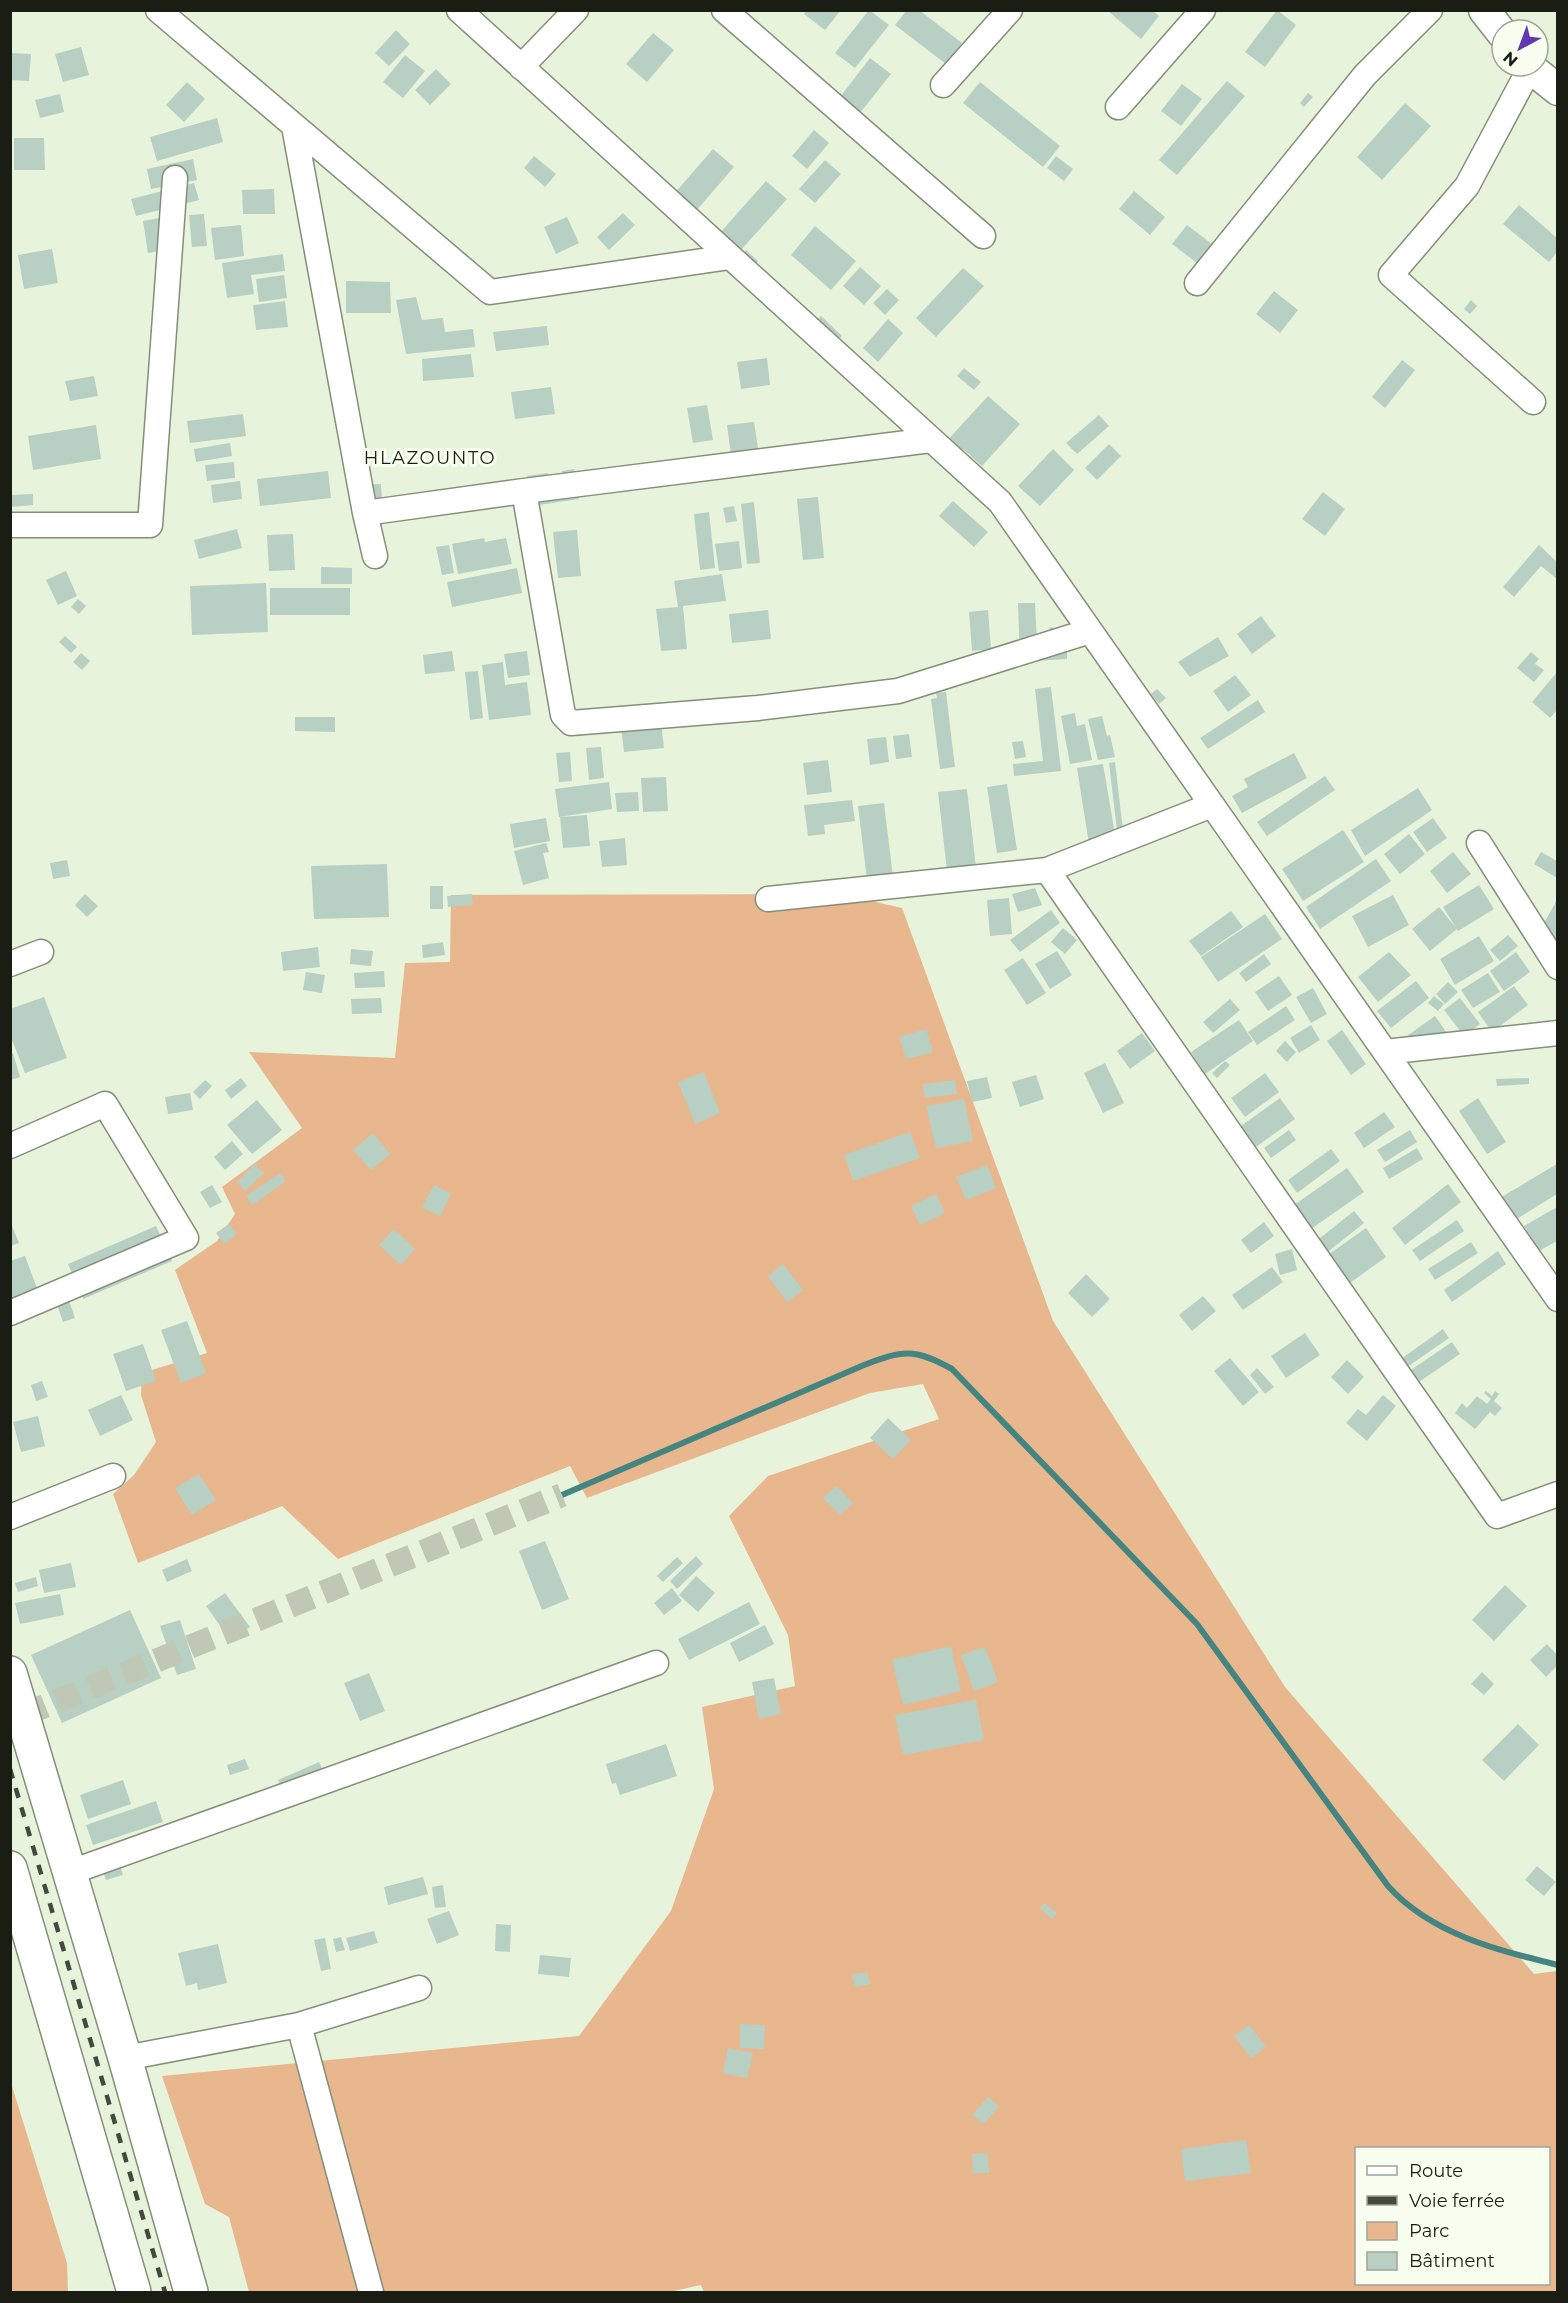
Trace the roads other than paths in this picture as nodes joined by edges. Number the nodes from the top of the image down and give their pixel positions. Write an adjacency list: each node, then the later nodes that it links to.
1 (158, 10): 14 (street)
2 (459, 10): 8 (street)
3 (576, 10): 8 (street)
4 (724, 10): 16 (street)
5 (1010, 10): 11 (street)
6 (1430, 10): 18 (street)
7 (1196, 13): 13 (street)
8 (521, 68): 17 (street)
9 (1523, 78): 19 (street)
10 (1542, 78): 12 (street)
11 (943, 85)
12 (1557, 90)
13 (1118, 107)
14 (294, 126): 17 (street); 22 (street)
15 (174, 178): 23 (street)
16 (983, 236)
17 (730, 257): 20 (street)
18 (1197, 283)
19 (1533, 402)
20 (931, 440): 21 (street); 25 (street)
21 (524, 491): 22 (street); 25 (street)
22 (365, 513): 24 (street)
23 (10, 525)
24 (375, 556)
25 (1090, 631): 26 (street)
26 (1212, 805): 28 (street); 34 (street)
27 (1479, 843): 32 (street)
28 (1047, 870): 29 (street); 39 (street)
29 (768, 899)
30 (40, 952): 31 (street)
31 (10, 964)
32 (1557, 967)
33 (1557, 1033): 34 (street)
34 (1385, 1052): 36 (street)
35 (10, 1146): 37 (street)
36 (1557, 1299)
37 (10, 1313)
38 (113, 1476): 40 (street)
39 (1557, 1494)
40 (10, 1517)
41 (656, 1663): 44 (street)
42 (10, 1673): 44 (main road)
43 (10, 1868): 48 (main road)
44 (70, 1872): 47 (main road)
45 (419, 1988): 46 (street)
46 (299, 2025): 47 (street); 50 (street)
47 (125, 2058): 49 (main road)
48 (134, 2292)
49 (190, 2292)
50 (371, 2292)

